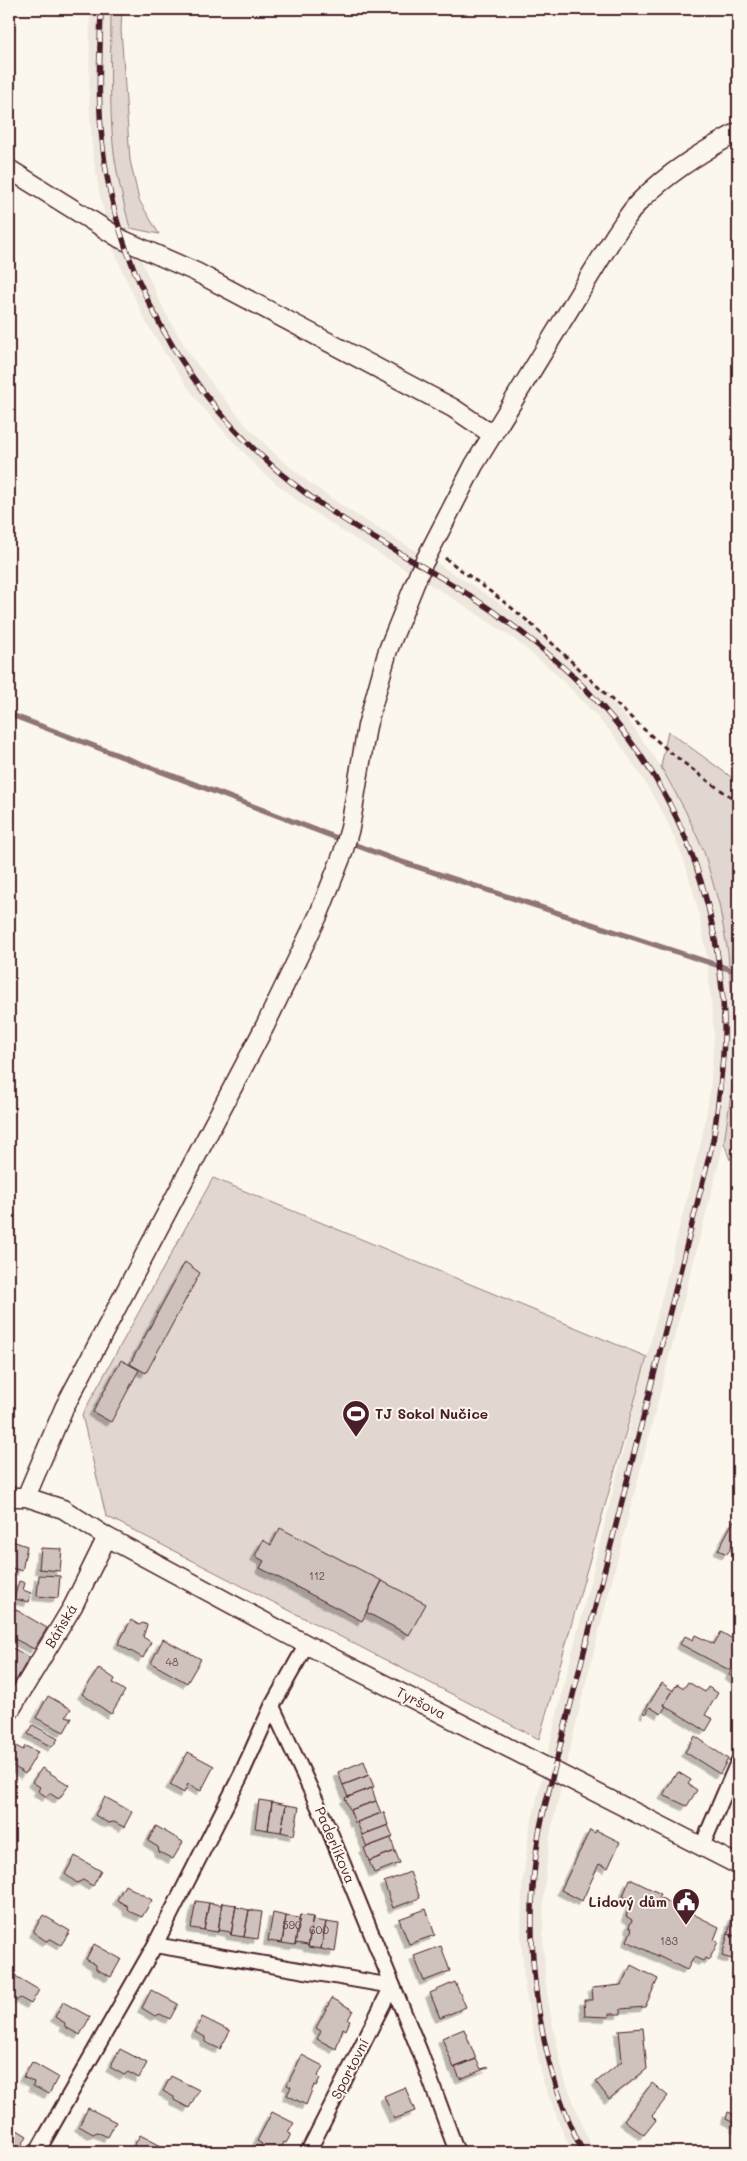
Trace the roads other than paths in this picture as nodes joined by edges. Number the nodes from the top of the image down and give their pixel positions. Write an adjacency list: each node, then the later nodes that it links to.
1 (738, 132): 3 (street)
2 (9, 169): 3 (street)
3 (493, 435): 4 (street)
4 (17, 1497): 5 (street, Tyršova)
5 (107, 1536): 6 (street, Tyršova); 8 (street, Báňská)
6 (307, 1644): 7 (street); 10 (street, Tyršova)
7 (272, 1706): 12 (street); 13 (street, Paderlíkova)
8 (9, 1712)
9 (738, 1762): 10 (street)
10 (702, 1846): 11 (street, Tyršova)
11 (738, 1865)
12 (155, 1945): 13 (street); 14 (street)
13 (392, 1986): 15 (street, Sportovní); 16 (street, Paderlíkova)
14 (37, 2152)
15 (308, 2152)
16 (457, 2152)

